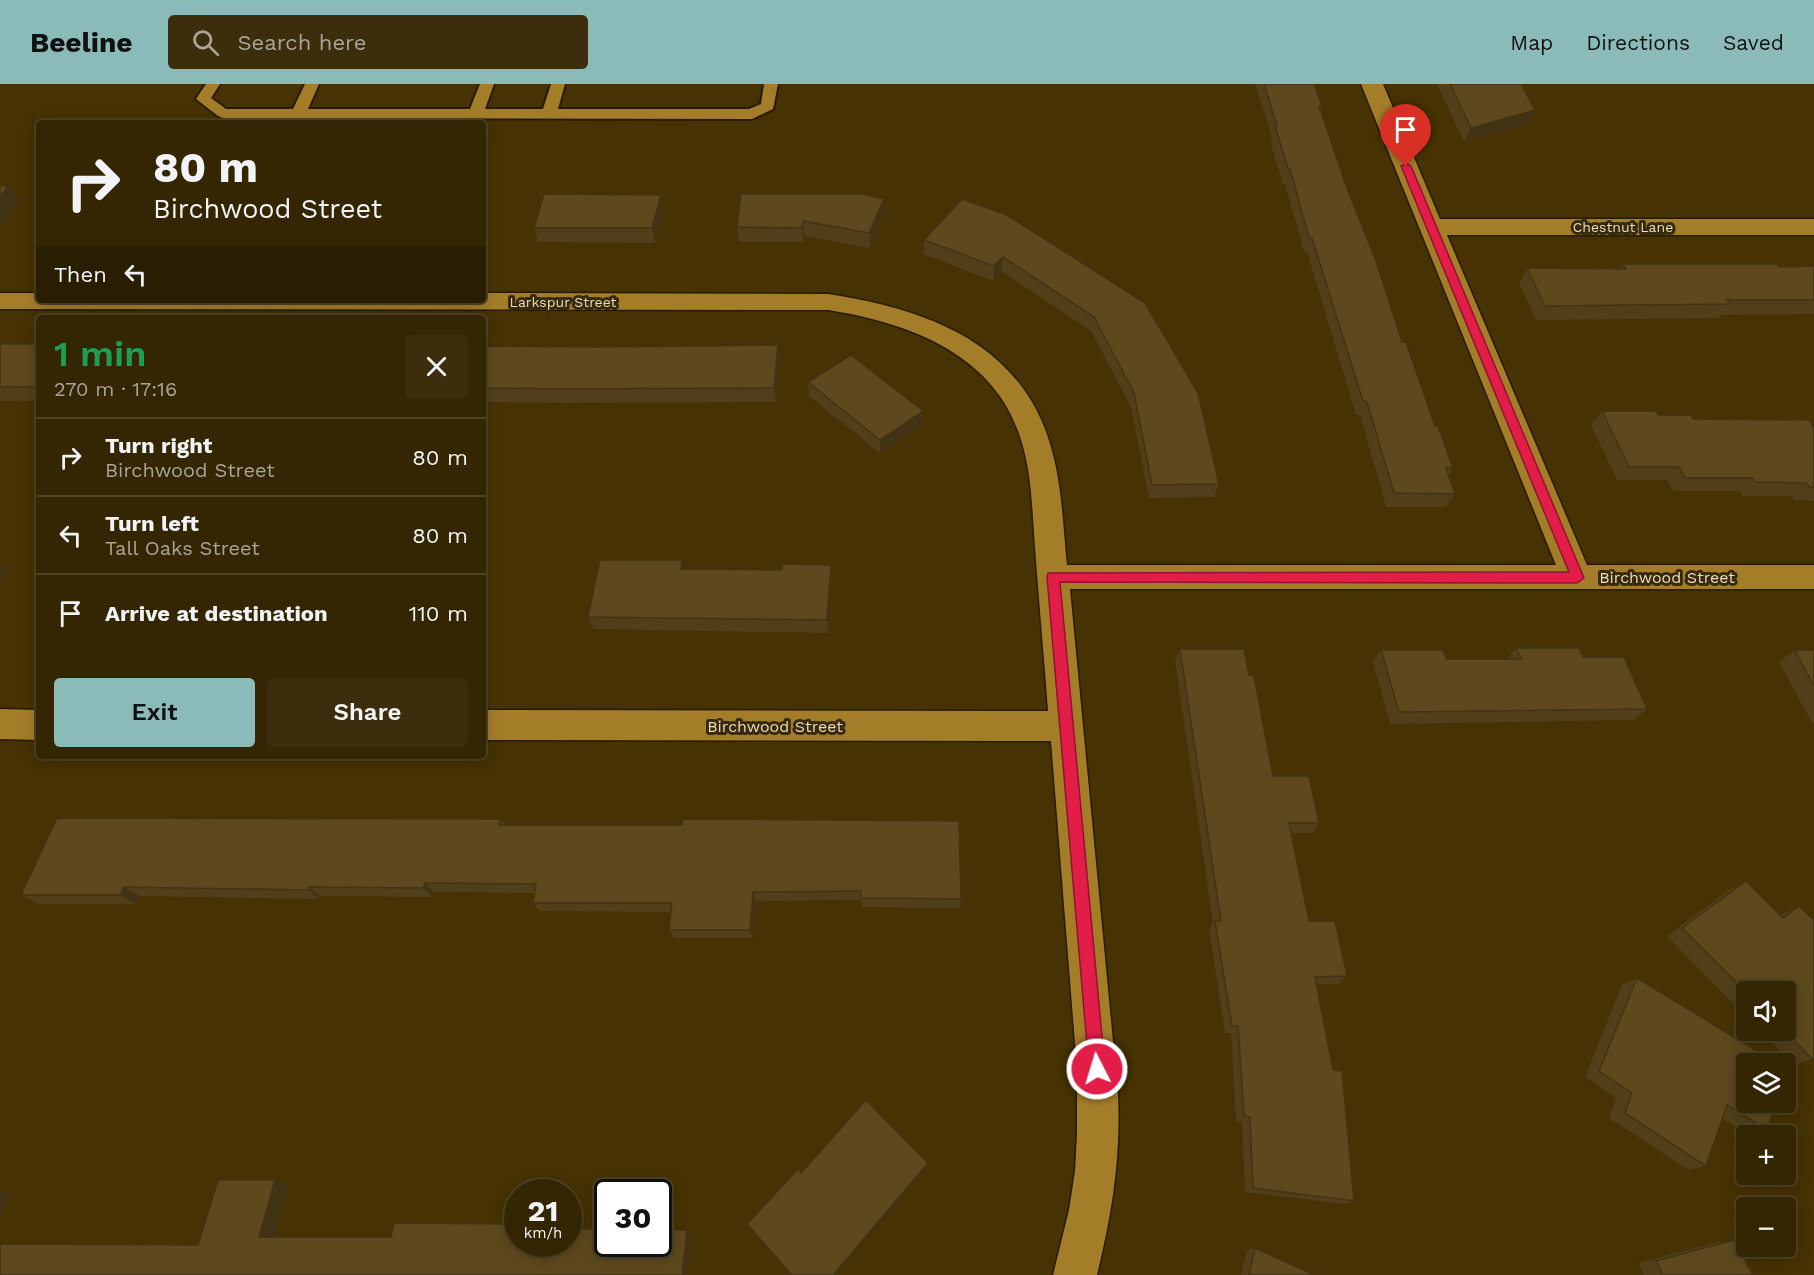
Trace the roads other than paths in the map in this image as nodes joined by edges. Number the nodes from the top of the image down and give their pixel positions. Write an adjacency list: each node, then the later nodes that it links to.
1 (213, 84): 7 (lane)
2 (312, 84): 7 (lane)
3 (488, 84): 8 (lane)
4 (558, 84): 9 (lane)
5 (771, 84): 9 (lane)
6 (1372, 84): 10 (street)
7 (298, 113): 8 (lane)
8 (476, 114): 9 (lane)
9 (549, 114)
10 (1432, 227): 11 (street, Chestnut Lane); 17 (street)
11 (1814, 227)
12 (0, 301): 13 (street, Larkspur Street)
13 (36, 301)
14 (486, 302): 15 (street, Larkspur Street)
15 (1053, 577): 17 (street, Birchwood Street); 21 (street, Larkspur Street)
16 (1814, 577): 17 (street, Birchwood Street)
17 (1577, 578)
18 (0, 724): 19 (street)
19 (36, 724)
20 (486, 725): 21 (street, Birchwood Street)
21 (1067, 726): 22 (street, Larkspur Street)
22 (1075, 1275)

